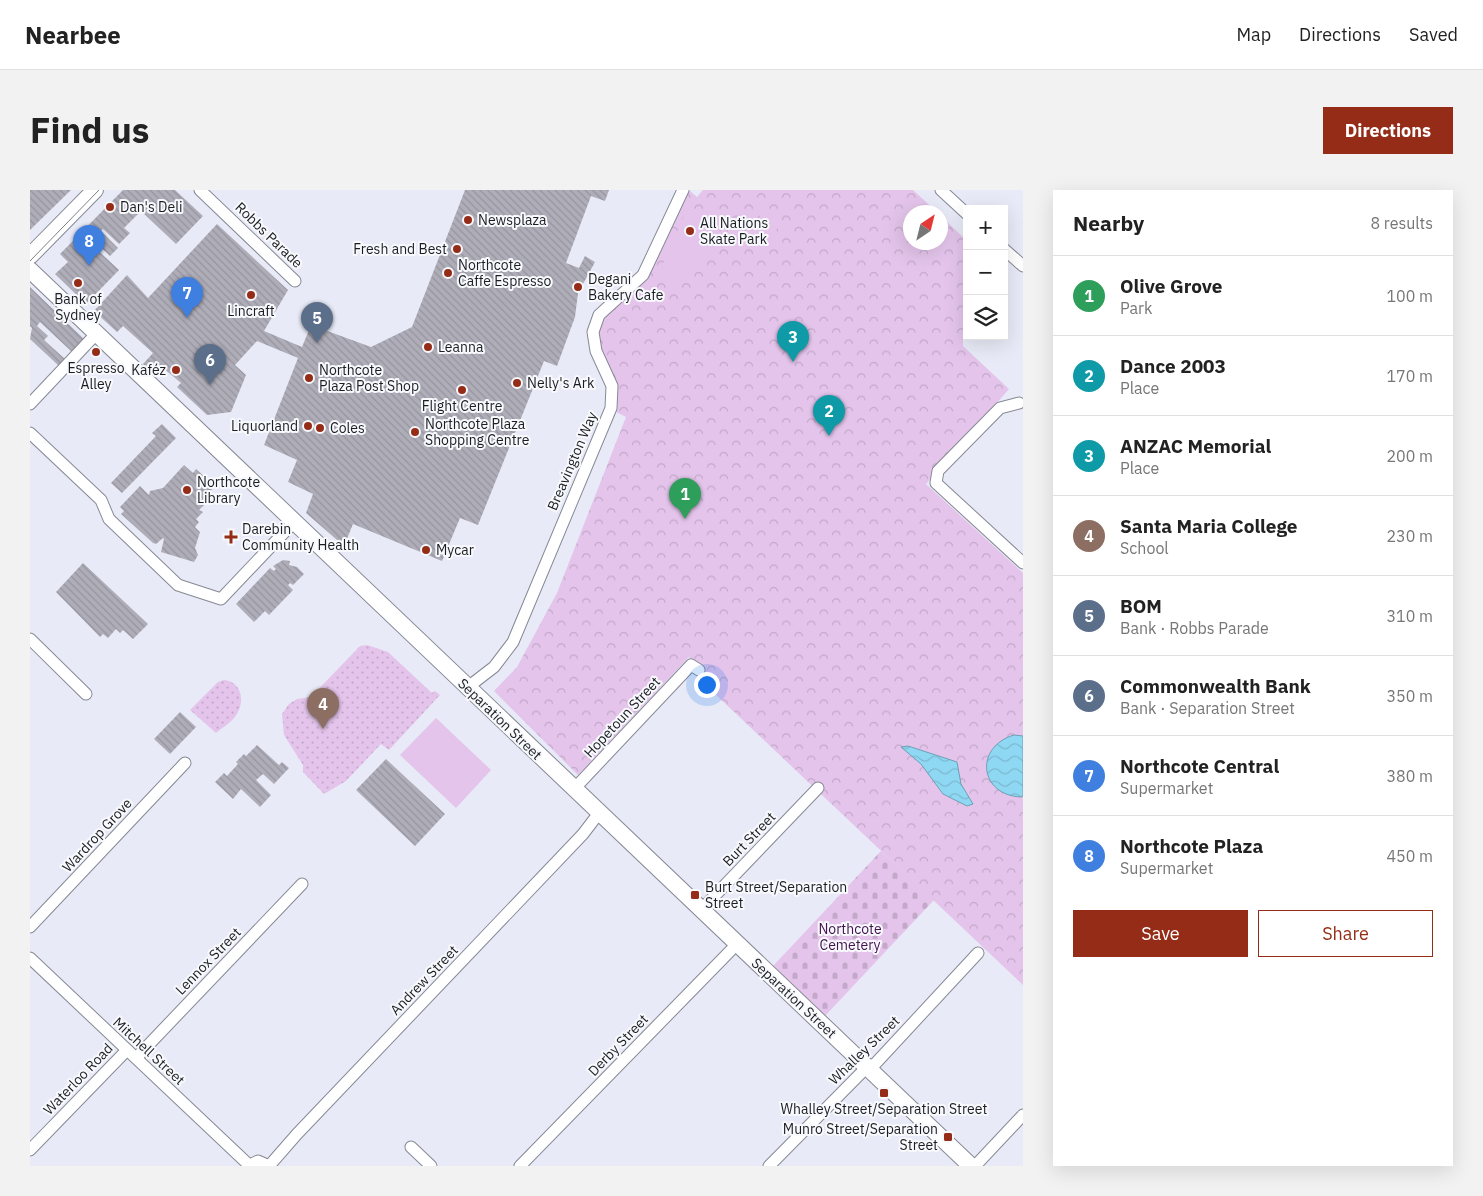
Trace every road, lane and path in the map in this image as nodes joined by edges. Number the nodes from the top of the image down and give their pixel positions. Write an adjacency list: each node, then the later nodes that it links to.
1 (95, 190): 6 (street)
2 (200, 190): 12 (street, Robbs Parade)
3 (683, 190): 21 (street, Breavington Way)
4 (941, 190): 5 (street)
5 (963, 210)
6 (50, 236): 7 (street); 9 (street)
7 (30, 238)
8 (1005, 250): 10 (street)
9 (30, 256)
10 (1023, 266)
11 (30, 270): 13 (street, Separation Street)
12 (296, 281)
13 (97, 333): 15 (street); 17 (street, Separation Street)
14 (1022, 402): 18 (street)
15 (30, 404)
16 (30, 433): 17 (street)
17 (295, 520): 21 (street, Separation Street)
18 (1023, 563)
19 (30, 639): 22 (street)
20 (693, 665): 25 (street, Hopetoun Street)
21 (468, 688): 25 (street, Separation Street)
22 (86, 694)
23 (185, 764): 29 (street, Wardrop Grove)
24 (818, 788): 28 (street, Burt Street)
25 (574, 789): 26 (street, Separation Street)
26 (598, 813): 28 (street, Separation Street); 40 (street, Andrew Street)
27 (302, 884): 34 (street, Lennox Street)
28 (701, 910): 30 (street, Separation Street)
29 (30, 926)
30 (737, 944): 35 (street, Separation Street); 42 (street, Derby Street)
31 (978, 953): 35 (street, Whalley Street)
32 (30, 958): 33 (street, Mitchell Street)
33 (127, 1050): 34 (street, Mitchell Street); 38 (street, Waterloo Road)
34 (136, 1058): 39 (street, Mitchell Street)
35 (866, 1067): 43 (street, Whalley Street); 44 (street, Separation Street)
36 (1023, 1115): 44 (street)
37 (411, 1147): 41 (street)
38 (30, 1150)
39 (248, 1165): 40 (street)
40 (269, 1166)
41 (431, 1166)
42 (520, 1166)
43 (769, 1166)
44 (973, 1166)

